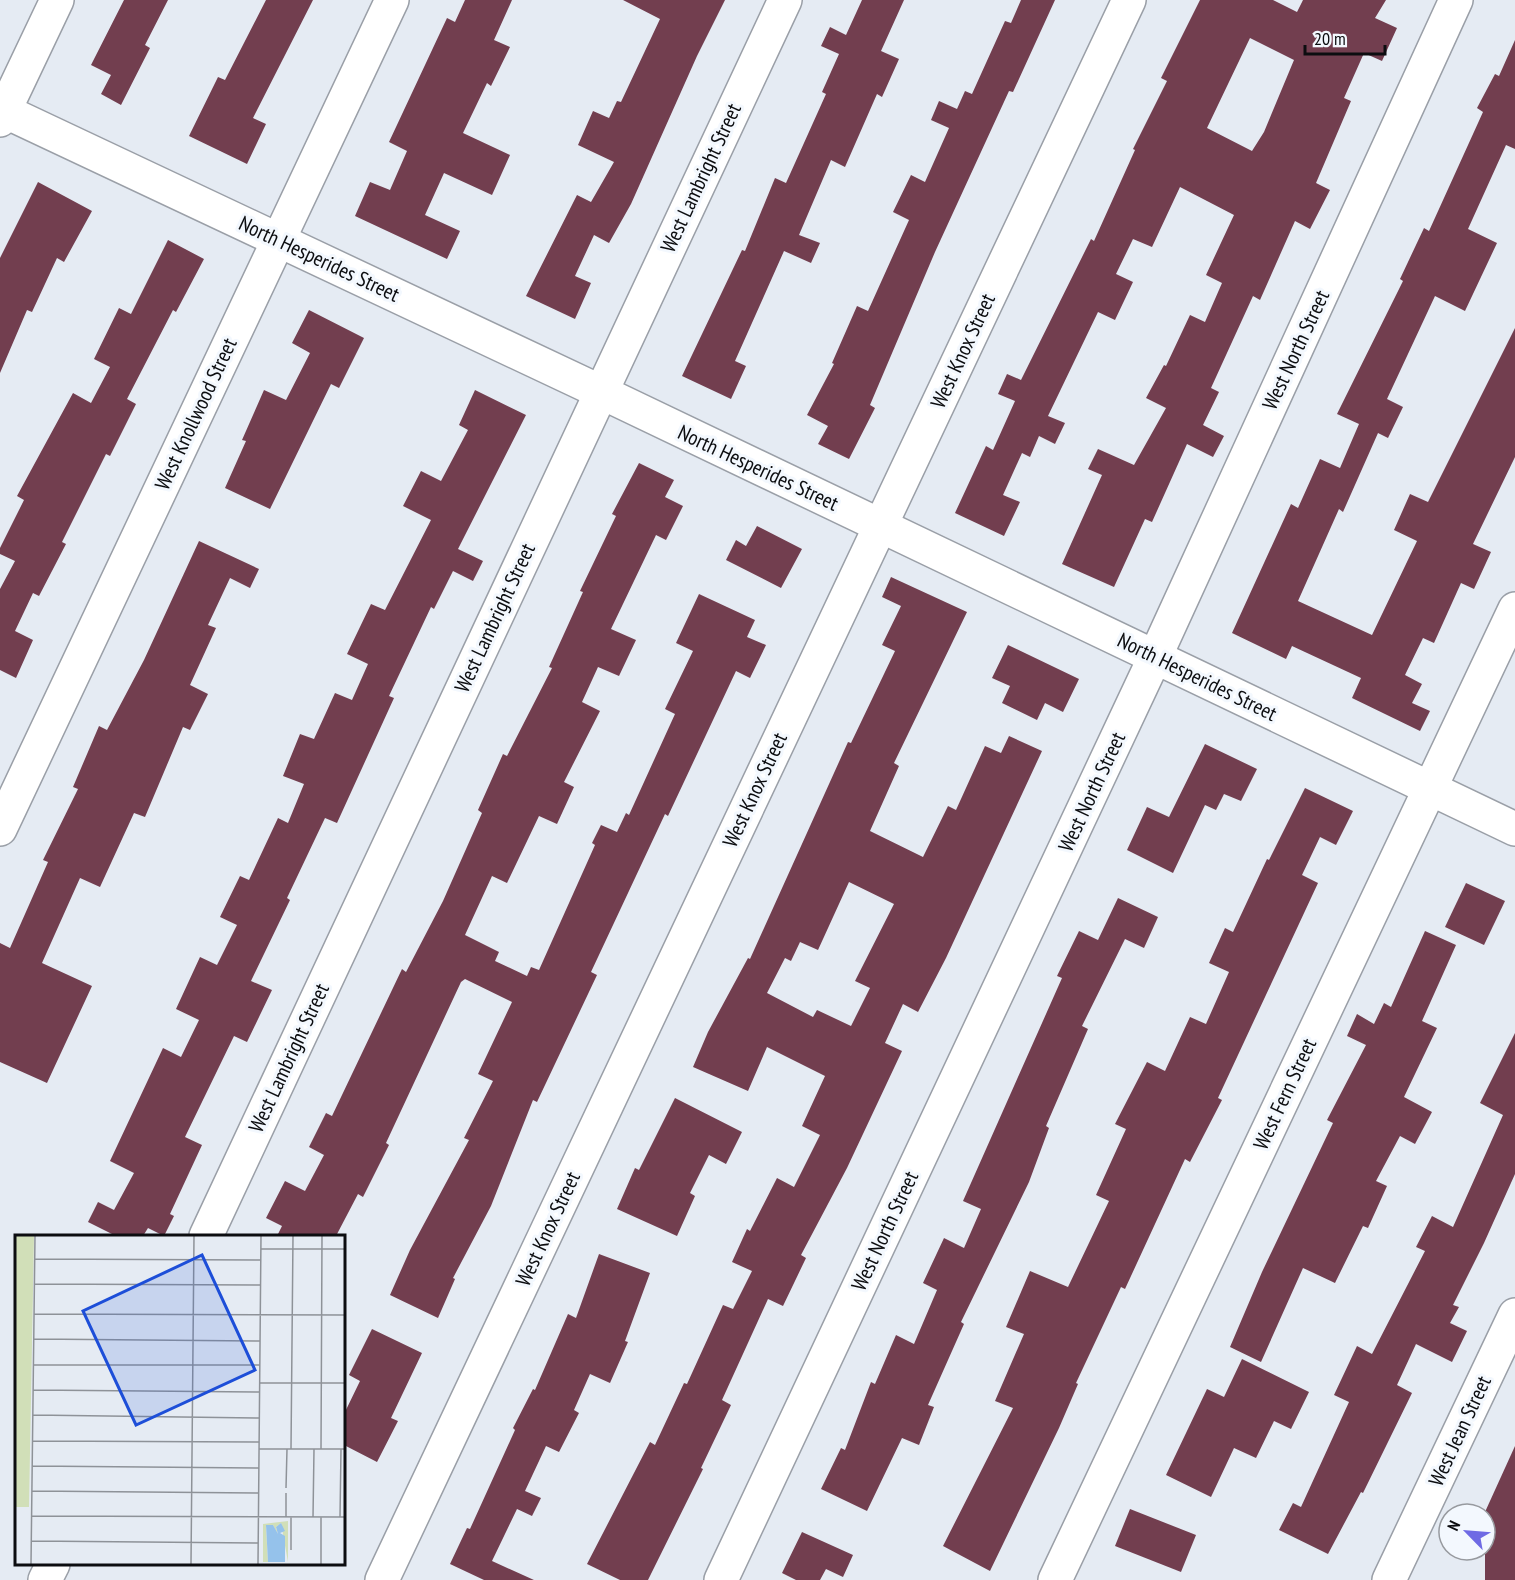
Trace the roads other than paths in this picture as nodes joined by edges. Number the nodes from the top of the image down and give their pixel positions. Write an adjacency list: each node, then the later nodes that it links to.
1 (57, 0): 6 (street)
2 (392, 0): 7 (street, West Knollwood Street)
3 (784, 0): 8 (street, West Lambright Street)
4 (1129, 0): 9 (street, West Knox Street)
5 (1456, 0): 11 (street, West North Street)
6 (1, 113): 7 (street, North Hesperides Street)
7 (278, 240): 8 (street, North Hesperides Street); 13 (street, West Knollwood Street)
8 (601, 392): 9 (street, North Hesperides Street); 15 (street, West Lambright Street)
9 (880, 525): 11 (street, North Hesperides Street); 19 (street, West Knox Street)
10 (1515, 609): 12 (street, West Fern Street)
11 (1155, 657): 12 (street, North Hesperides Street); 20 (street, West North Street)
12 (1429, 789): 14 (street, North Hesperides Street); 21 (street, West Fern Street)
13 (0, 829)
14 (1515, 829)
15 (206, 1235)
16 (1515, 1315): 22 (street, West Jean Street)
17 (52, 1565): 18 (street)
18 (45, 1580)
19 (382, 1580)
20 (721, 1580)
21 (1055, 1580)
22 (1389, 1580)

